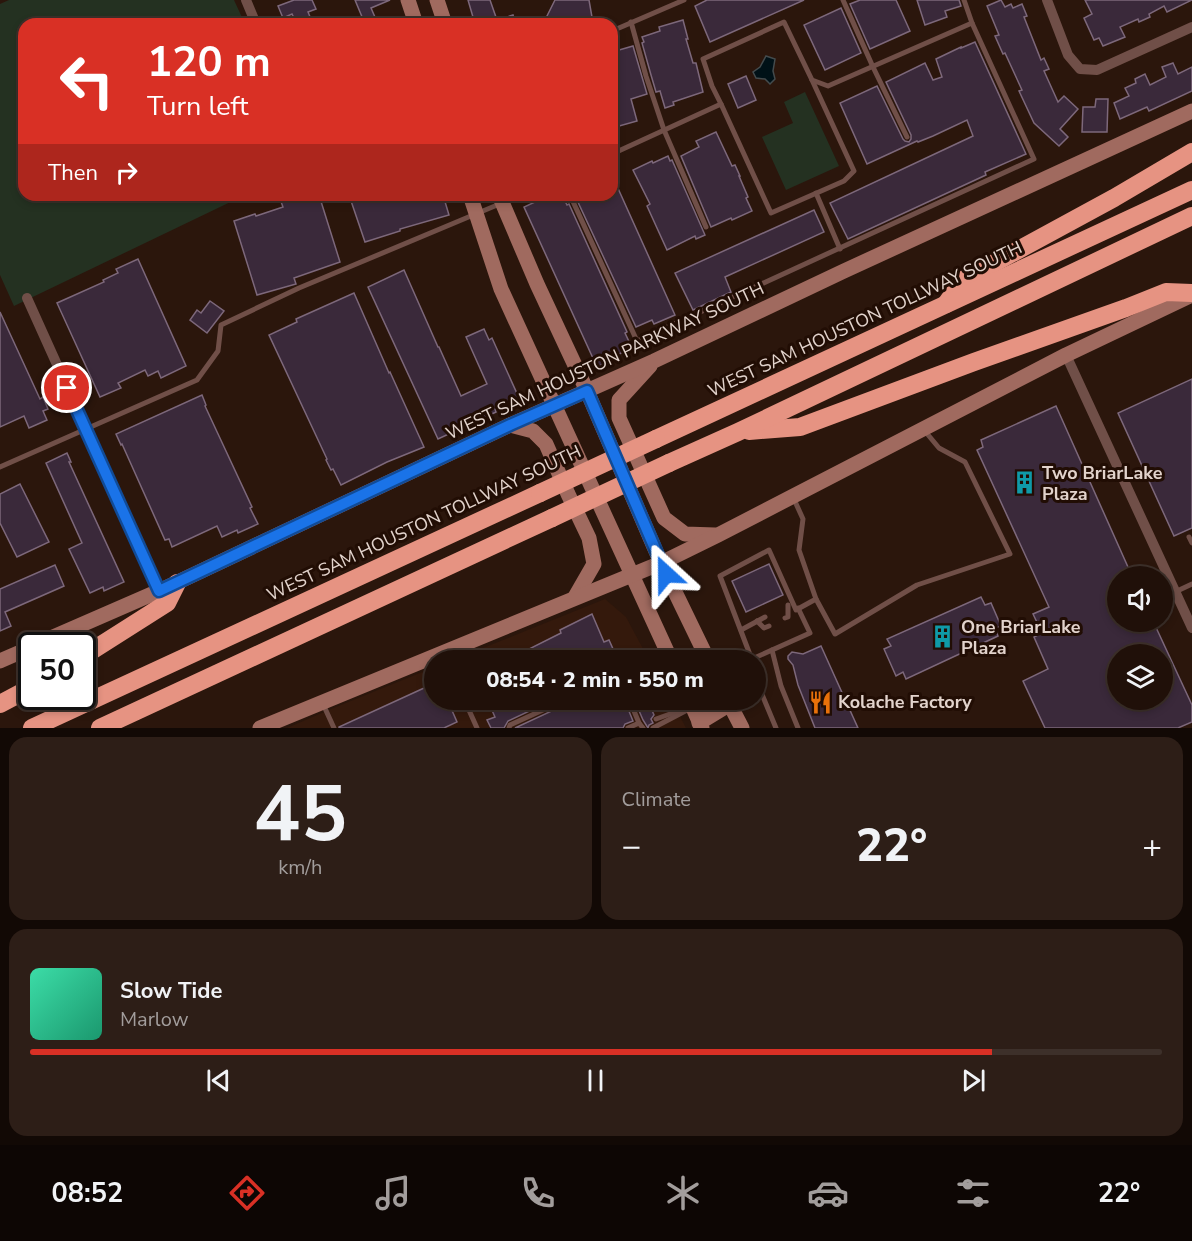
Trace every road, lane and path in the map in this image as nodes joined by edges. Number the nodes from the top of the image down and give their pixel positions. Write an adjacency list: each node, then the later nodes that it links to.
1 (246, 0): 8 (street)
2 (410, 0): 9 (main road)
3 (437, 0): 10 (main road)
4 (684, 0): 11 (lane)
5 (843, 0): 15 (lane)
6 (964, 0): 12 (lane)
7 (1047, 0): 13 (street)
8 (254, 18)
9 (414, 18)
10 (443, 18)
11 (631, 22): 14 (lane); 19 (lane)
12 (972, 23): 15 (lane); 32 (lane)
13 (1192, 27)
14 (618, 28)
15 (873, 67): 16 (lane); 20 (lane)
16 (812, 80): 17 (lane); 24 (lane)
17 (721, 104): 19 (lane); 24 (lane)
18 (1192, 111): 37 (main road, WEST SAM HOUSTON PARKWAY SOUTH)
19 (664, 130): 21 (lane); 31 (lane)
20 (907, 137)
21 (618, 151)
22 (1192, 152): 35 (highway)
23 (1192, 190): 35 (highway, WEST SAM HOUSTON TOLLWAY SOUTH)
24 (816, 194): 32 (lane)
25 (472, 201): 29 (main road)
26 (497, 201): 29 (lane)
27 (501, 201): 38 (main road)
28 (573, 201): 32 (lane)
29 (476, 213): 39 (main road); 41 (lane)
30 (1192, 216): 43 (highway)
31 (706, 227)
32 (840, 249)
33 (1192, 294): 36 (main road); 43 (highway)
34 (27, 298): 41 (street)
35 (945, 305): 90 (highway, WEST SAM HOUSTON TOLLWAY SOUTH, bridge)
36 (1066, 355): 42 (main road); 52 (street)
37 (654, 361): 38 (main road, WEST SAM HOUSTON PARKWAY SOUTH); 46 (main road)
38 (587, 391): 39 (main road, WEST SAM HOUSTON PARKWAY SOUTH); 47 (main road)
39 (554, 406): 40 (main road, WEST SAM HOUSTON PARKWAY SOUTH); 48 (main road)
40 (510, 425): 49 (main road, WEST SAM HOUSTON PARKWAY SOUTH); 53 (main road)
41 (86, 429): 44 (lane); 51 (street)
42 (923, 429): 45 (main road); 54 (lane)
43 (738, 432): 91 (highway, bridge)
44 (0, 467)
45 (792, 496): 46 (main road); 54 (lane)
46 (718, 535): 47 (main road)
47 (661, 562): 48 (main road); 68 (main road)
48 (632, 576): 53 (main road); 67 (main road)
49 (177, 583): 51 (main road, WEST SAM HOUSTON PARKWAY SOUTH); 65 (highway)
50 (1192, 584): 52 (lane)
51 (159, 591): 64 (main road, WEST SAM HOUSTON PARKWAY SOUTH)
52 (1175, 592): 62 (street)
53 (575, 597): 66 (main road)
54 (816, 599): 57 (lane)
55 (790, 604): 56 (lane); 57 (lane); 59 (lane); 63 (lane)
56 (781, 608)
57 (798, 608): 70 (lane)
58 (765, 617): 60 (lane)
59 (785, 618)
60 (757, 621): 61 (lane); 63 (lane)
61 (769, 626)
62 (1192, 628)
63 (741, 630): 69 (lane)
64 (65, 632)
65 (96, 648)
66 (457, 650)
67 (666, 650)
68 (703, 650)
69 (749, 650)
70 (772, 650): 72 (lane); 100 (lane)
71 (18, 653): 73 (main road, WEST SAM HOUSTON PARKWAY SOUTH)
72 (766, 653)
73 (0, 661)
74 (424, 664): 76 (main road)
75 (18, 694): 77 (highway)
76 (322, 702): 92 (main road); 93 (lane)
77 (0, 704)
78 (766, 709): 99 (lane)
79 (469, 710): 94 (lane)
80 (543, 710): 95 (lane)
81 (634, 710): 88 (lane)
82 (680, 710): 87 (lane)
83 (683, 710): 97 (lane)
84 (690, 710): 89 (main road)
85 (720, 710): 89 (main road)
86 (735, 710): 98 (main road)
87 (656, 719)
88 (641, 725): 96 (lane)
89 (698, 726)
90 (32, 728)
91 (100, 728)
92 (260, 728)
93 (333, 728)
94 (477, 728)
95 (509, 728)
96 (628, 728)
97 (653, 728)
98 (742, 728)
99 (776, 728)
100 (798, 728)

